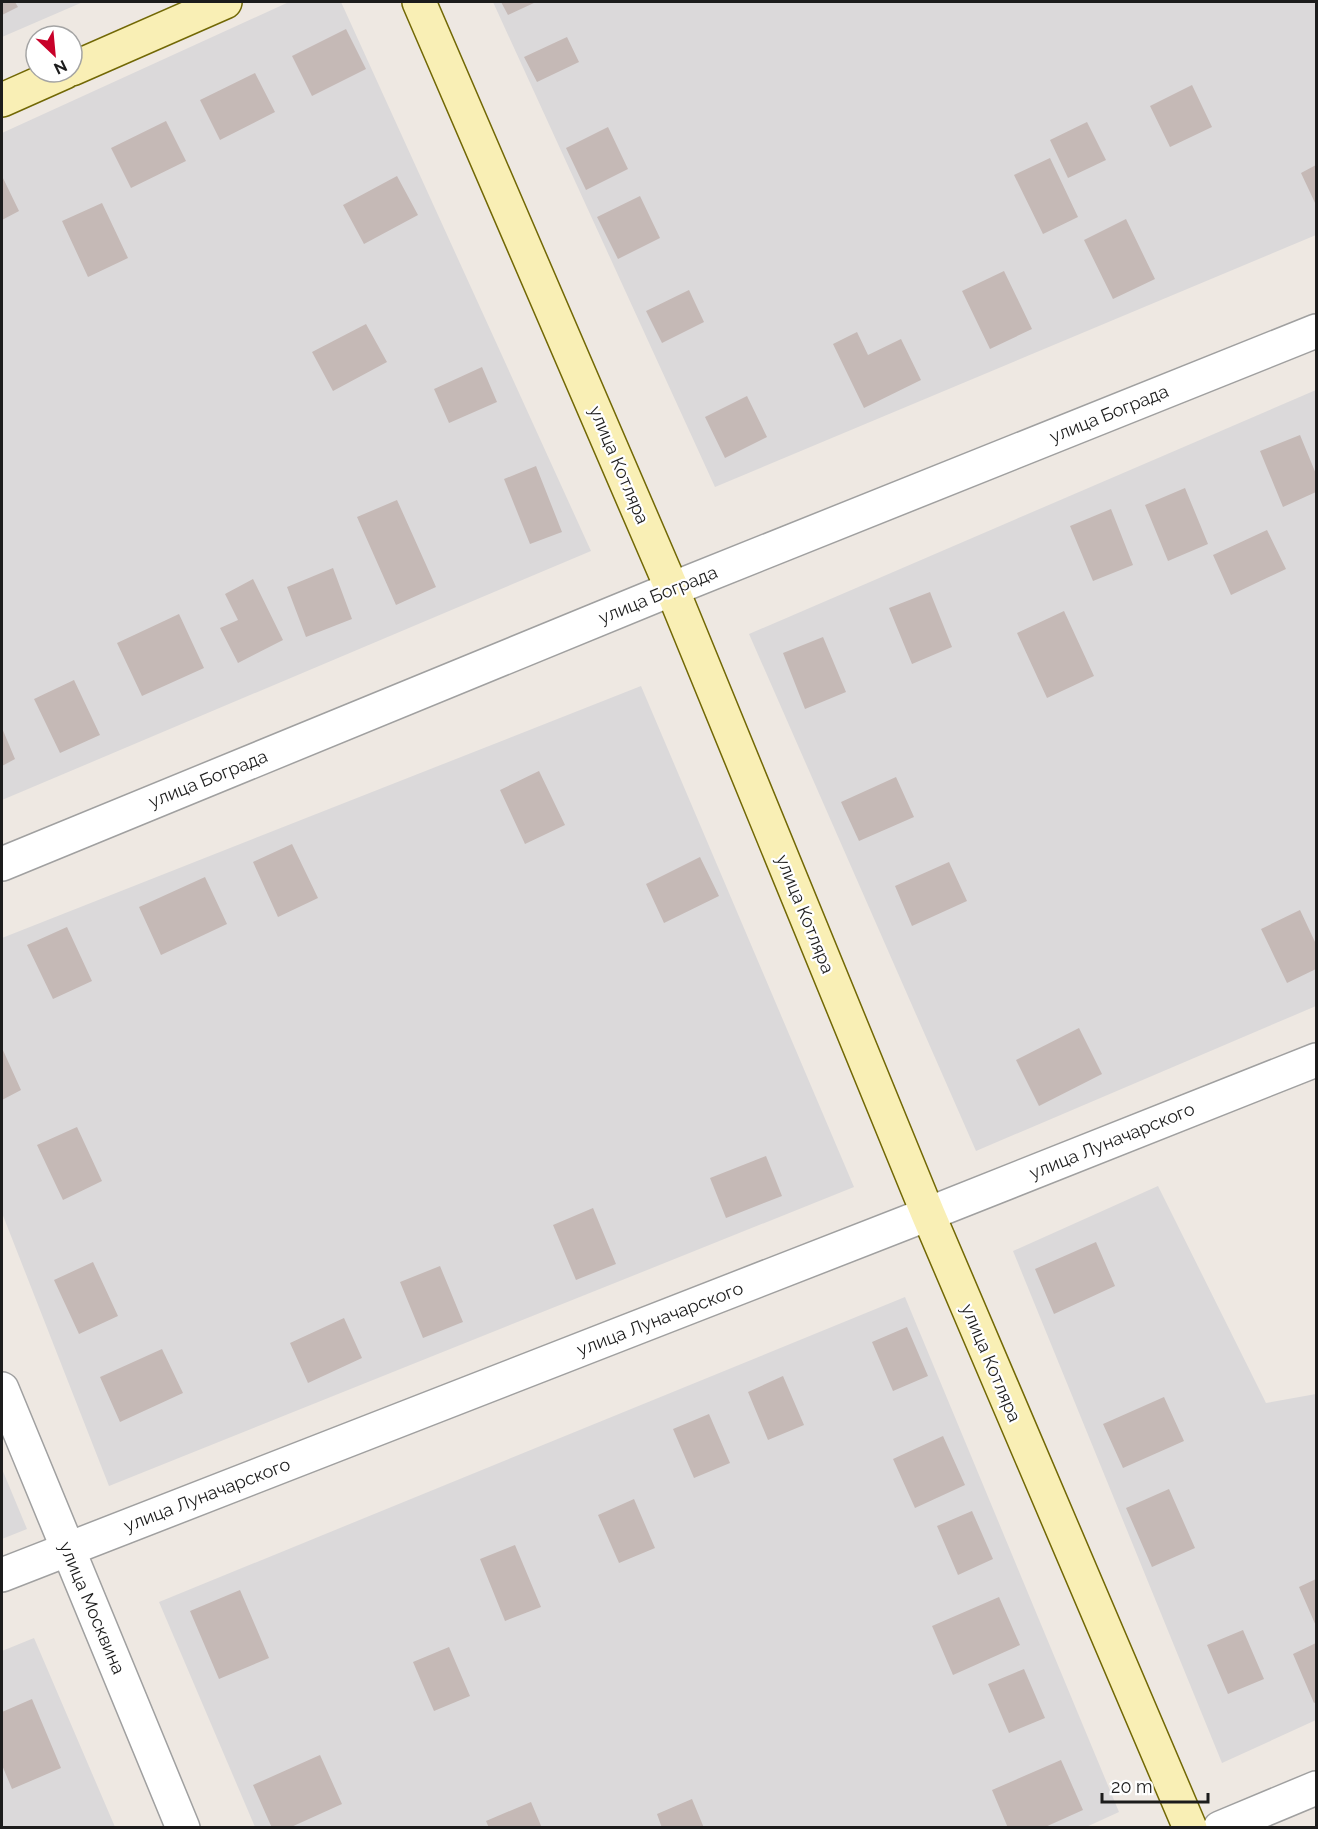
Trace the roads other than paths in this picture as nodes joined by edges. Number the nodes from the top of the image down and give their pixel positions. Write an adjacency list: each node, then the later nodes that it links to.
1 (225, 2): 3 (street)
2 (419, 2): 7 (street, улица Котляра)
3 (84, 64)
4 (38, 84): 5 (street)
5 (2, 100)
6 (1317, 331): 7 (street, улица Бограда)
7 (672, 589): 8 (street, улица Бограда); 10 (street, улица Котляра)
8 (2, 864)
9 (1317, 1060): 10 (street, улица Луначарского)
10 (928, 1214): 12 (street, улица Луначарского); 16 (street, улица Котляра)
11 (2, 1389): 12 (street, улица Москвина)
12 (67, 1549): 13 (street, улица Луначарского); 15 (street, улица Москвина)
13 (2, 1575)
14 (1317, 1788): 17 (street)
15 (183, 1827)
16 (1190, 1827)
17 (1220, 1827)

